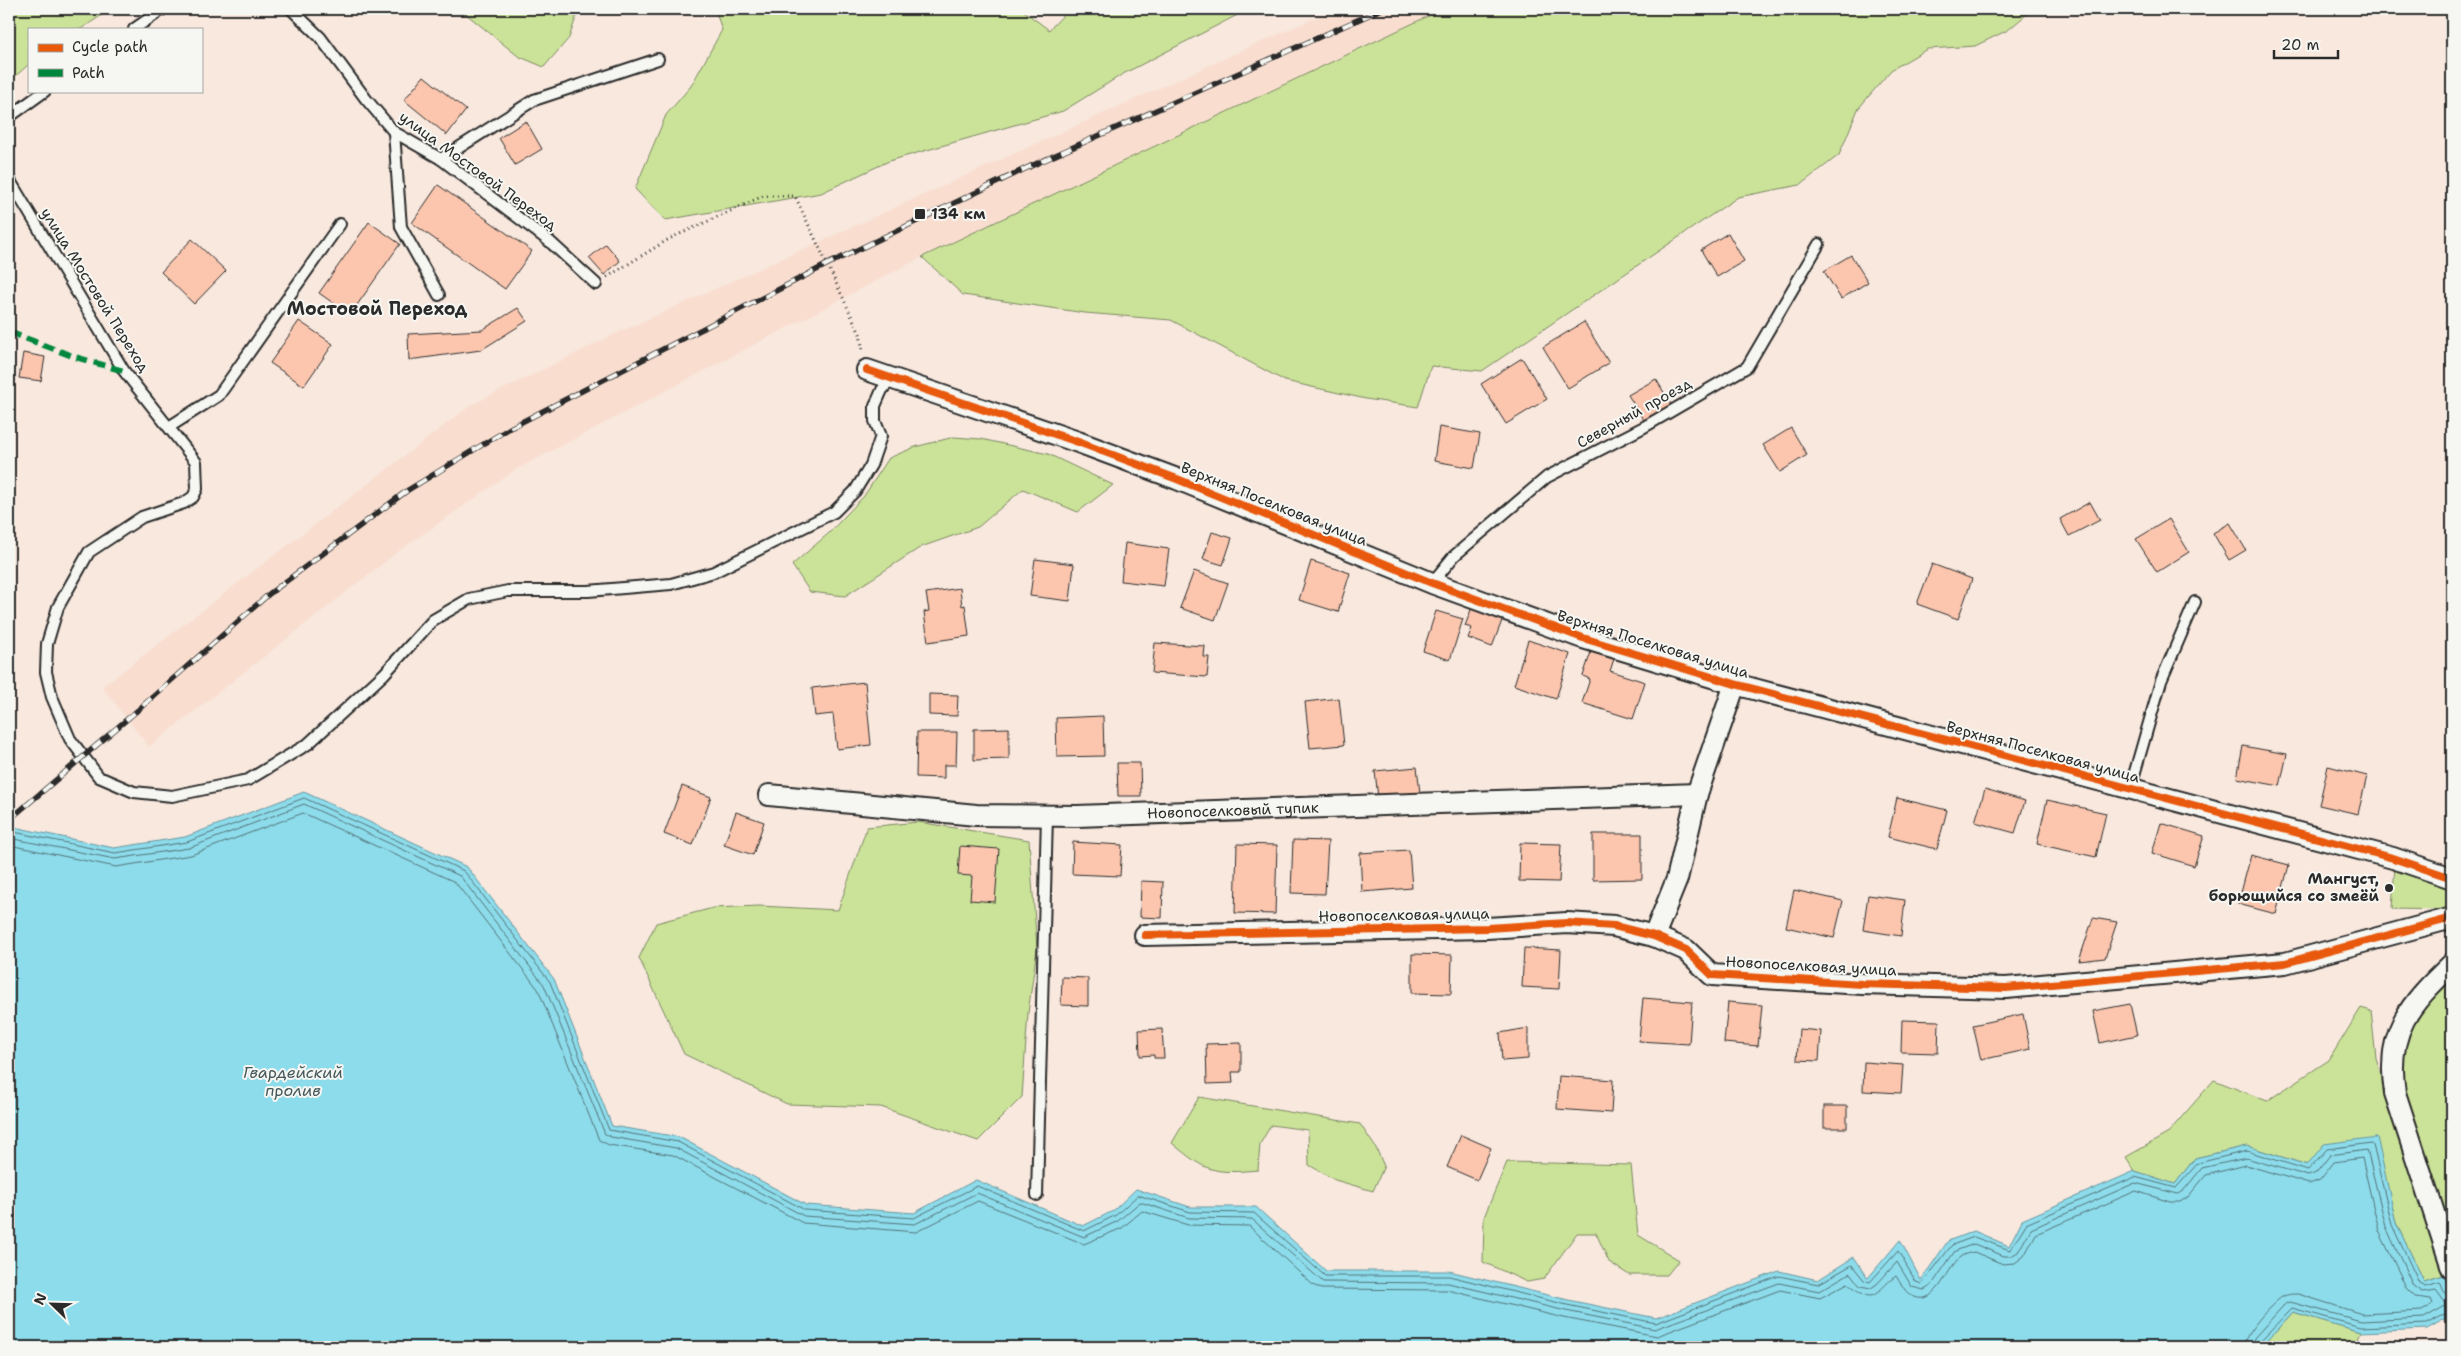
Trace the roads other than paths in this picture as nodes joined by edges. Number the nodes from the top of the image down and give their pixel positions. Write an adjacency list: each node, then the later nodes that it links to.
1 (163, 9): 3 (lane)
2 (291, 9): 7 (lane, улица Мостовой Переход)
3 (135, 28)
4 (658, 59): 8 (lane)
5 (44, 92): 6 (lane)
6 (9, 117)
7 (394, 132): 8 (lane, улица Мостовой Переход); 13 (lane)
8 (441, 160): 12 (lane, улица Мостовой Переход)
9 (9, 179): 16 (lane, улица Мостовой Переход)
10 (340, 224): 16 (lane)
11 (1819, 244): 17 (lane, Северный проезд)
12 (596, 284)
13 (439, 295)
14 (867, 370): 15 (street, Верхняя Поселковая улица)
15 (891, 379): 16 (lane, улица Мостовой Переход); 17 (street, Верхняя Поселковая улица)
16 (169, 427)
17 (1432, 583): 19 (street, Верхняя Поселковая улица)
18 (2195, 602): 20 (lane)
19 (1735, 684): 20 (street, Верхняя Поселковая улица); 21 (street)
20 (2130, 789): 24 (street, Верхняя Поселковая улица)
21 (1697, 794): 23 (street, Новопоселковый тупик); 27 (street)
22 (769, 795): 23 (street, Новопоселковый тупик)
23 (1047, 816): 29 (lane)
24 (2452, 878)
25 (2452, 918): 27 (street, Новопоселковая улица)
26 (1145, 935): 27 (street, Новопоселковая улица)
27 (1654, 936)
28 (2452, 964): 30 (street)
29 (1037, 1195)
30 (2451, 1265)

